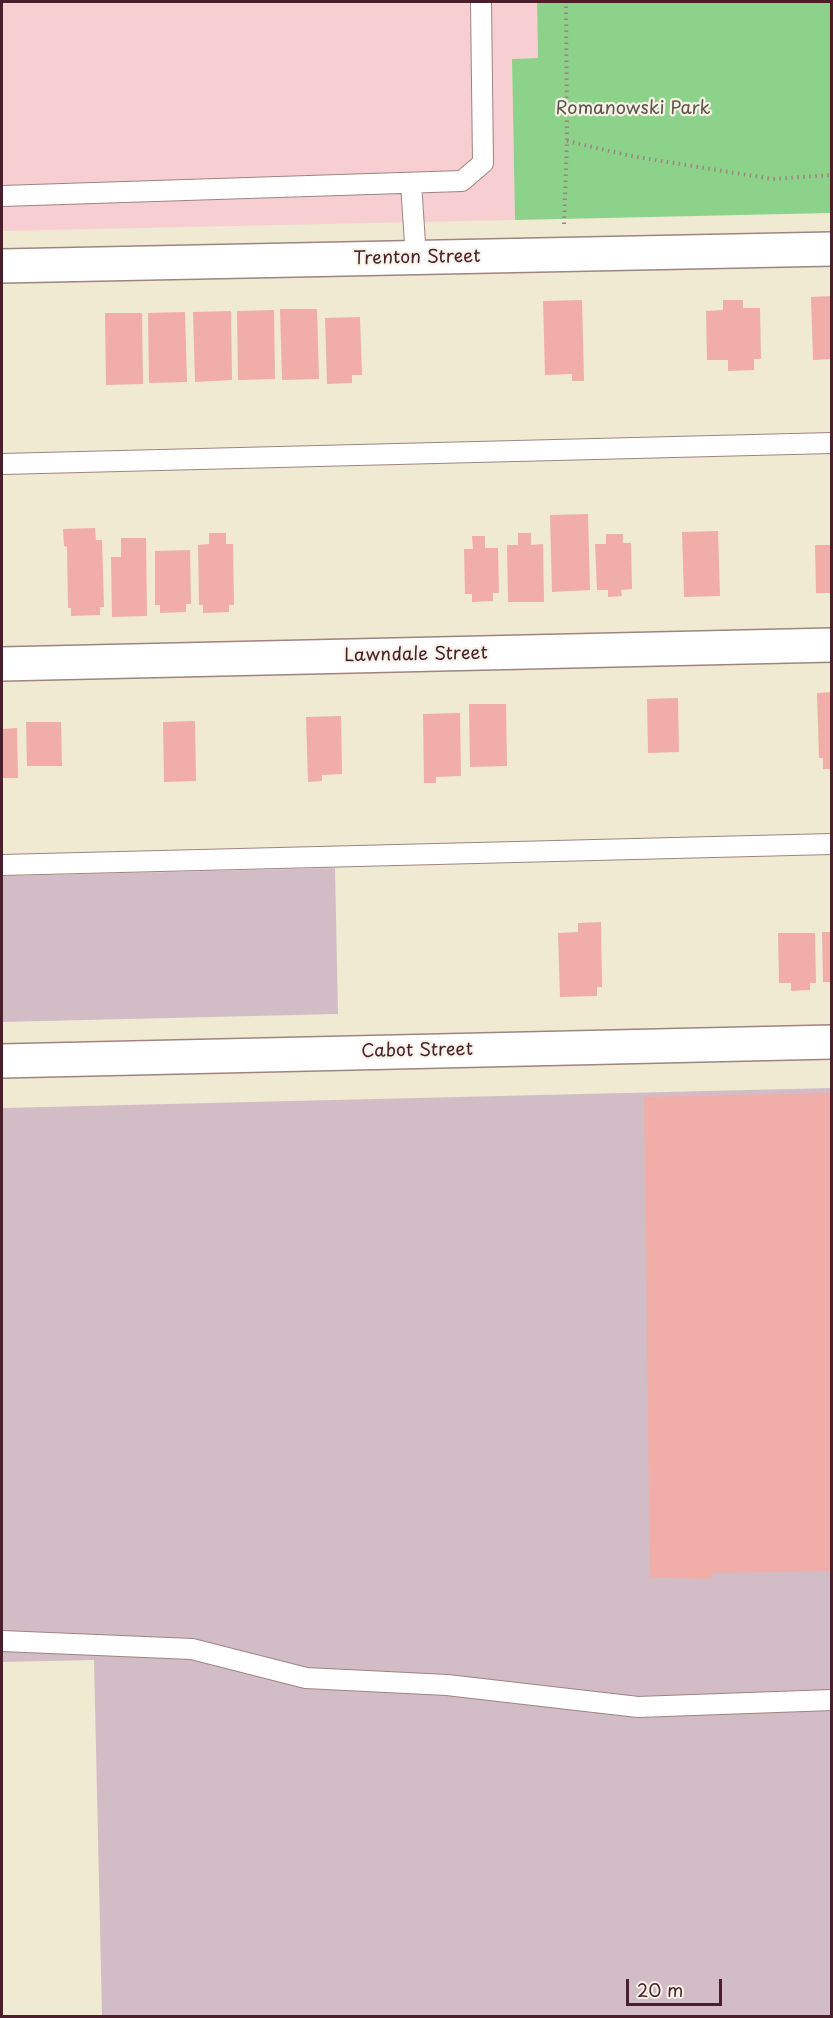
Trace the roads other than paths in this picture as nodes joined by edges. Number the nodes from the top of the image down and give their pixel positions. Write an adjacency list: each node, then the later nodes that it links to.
1 (481, 2): 2 (lane)
2 (411, 183): 3 (lane); 5 (lane)
3 (2, 196)
4 (831, 249): 5 (street, Trenton Street)
5 (416, 258): 6 (street, Trenton Street)
6 (2, 266)
7 (831, 443): 8 (lane)
8 (2, 464)
9 (831, 645): 10 (street, Lawndale Street)
10 (2, 664)
11 (831, 844): 12 (lane)
12 (2, 865)
13 (831, 1042): 14 (street, Cabot Street)
14 (2, 1061)
15 (2, 1641): 16 (lane)
16 (831, 1700)

